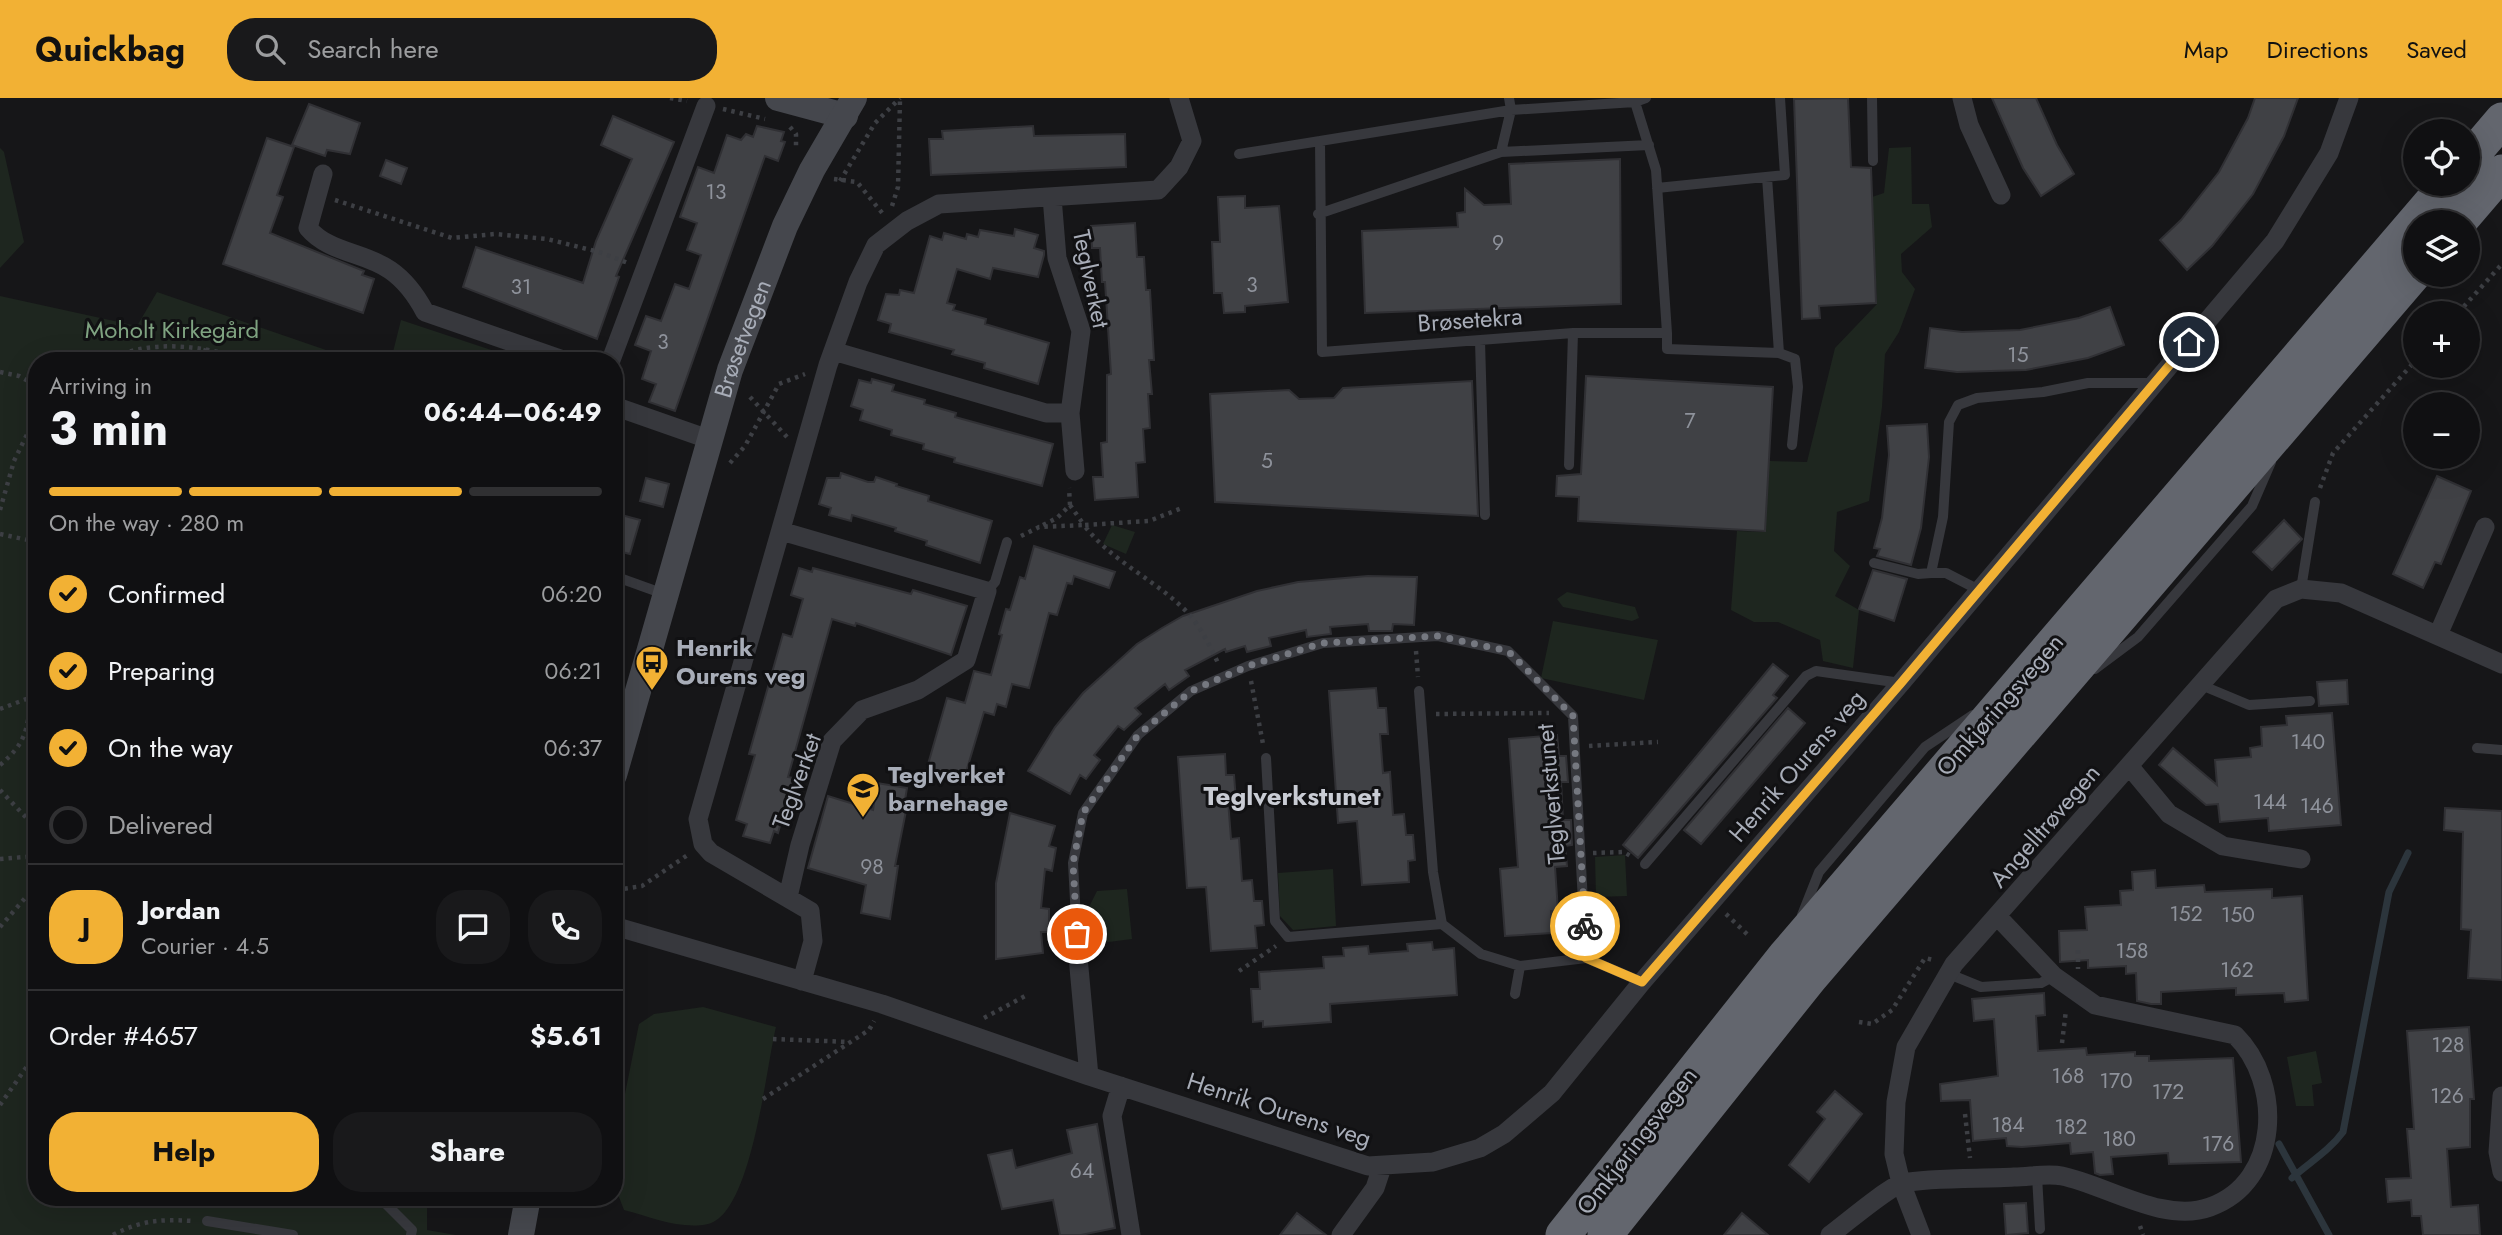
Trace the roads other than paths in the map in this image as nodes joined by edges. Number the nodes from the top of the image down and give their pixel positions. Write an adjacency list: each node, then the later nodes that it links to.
1 (778, 98): 11 (street)
2 (1179, 98): 26 (street, Teglverket)
3 (1509, 98): 12 (lane)
4 (1646, 98): 9 (lane)
5 (1780, 98): 22 (lane)
6 (1872, 98): 19 (lane)
7 (1962, 98): 24 (street)
8 (2349, 98): 37 (street, Henrik Ourens veg)
9 (1635, 102): 12 (lane); 15 (lane)
10 (706, 106): 34 (street)
11 (850, 107): 40 (street, Brøsetvegen)
12 (1511, 110): 14 (lane); 17 (lane)
13 (2502, 120): 16 (highway)
14 (1320, 141): 18 (lane); 28 (lane, Brøsetekra)
15 (1649, 145): 17 (lane); 23 (lane)
16 (2480, 146)
17 (1501, 152): 28 (lane)
18 (1239, 155)
19 (1873, 161)
20 (2502, 172): 27 (highway)
21 (323, 174): 33 (street)
22 (1767, 177): 23 (lane); 35 (lane)
23 (1657, 188): 31 (lane)
24 (2001, 195)
25 (2437, 196): 97 (highway, Omkjøringsvegen)
26 (1052, 197): 36 (street, Teglverket); 39 (street, Teglverket)
27 (2476, 210)
28 (1318, 214): 32 (lane, Brøsetekra)
29 (2403, 287): 98 (highway, Omkjøringsvegen)
30 (1573, 333): 31 (lane, Brøsetekra); 32 (lane, Brøsetekra); 42 (lane)
31 (1667, 333): 35 (lane)
32 (1480, 341): 45 (lane)
33 (540, 352)
34 (614, 352)
35 (1779, 353): 41 (lane)
36 (831, 358): 39 (street); 47 (street, Teglverket)
37 (2155, 383): 50 (lane); 53 (street, Henrik Ourens veg)
38 (623, 409): 40 (street)
39 (1070, 413): 43 (street, Teglverket)
40 (711, 440): 55 (street, Brøsetvegen)
41 (1792, 445)
42 (1569, 465)
43 (1075, 471)
44 (2315, 502): 52 (lane)
45 (1485, 514)
46 (2485, 527): 56 (street)
47 (781, 531): 54 (street); 69 (street, Teglverket)
48 (1007, 542): 54 (lane, Teglverket)
49 (1874, 563): 50 (lane)
50 (1931, 573): 53 (lane)
51 (623, 579): 55 (lane)
52 (2301, 589): 56 (street); 59 (street, Angelltrøvegen)
53 (1979, 590): 58 (street, Henrik Ourens veg)
54 (986, 591): 69 (street, Teglverket)
55 (664, 594): 62 (street, Brøsetvegen)
56 (2438, 635): 57 (street)
57 (2502, 664)
58 (1901, 683): 68 (lane); 79 (street, Henrik Ourens veg)
59 (2201, 685): 61 (lane); 66 (street, Angelltrøvegen)
60 (1419, 691): 71 (lane)
61 (2310, 701)
62 (623, 742)
63 (2477, 748): 64 (lane)
64 (2502, 750)
65 (1266, 758): 71 (lane)
66 (2130, 767): 67 (street, Angelltrøvegen); 70 (street, Angelltrøvegen)
67 (2301, 859)
68 (1645, 864)
69 (788, 897): 78 (street)
70 (1998, 917): 76 (street, Angelltrøvegen); 77 (street, Angelltrøvegen)
71 (1442, 924): 75 (lane)
72 (623, 929): 78 (street, Henrik Ourens veg)
73 (1078, 957): 74 (lane, Teglverkstunet); 81 (street, Teglverkstunet)
74 (1586, 958): 75 (lane); 79 (lane)
75 (1520, 966): 80 (lane)
76 (1951, 969): 77 (lane); 87 (street, Angelltrøvegen)
77 (2054, 976): 86 (street, Angelltrøvegen)
78 (802, 981): 81 (street, Henrik Ourens veg)
79 (1642, 982): 84 (street, Henrik Ourens veg)
80 (1515, 994)
81 (1088, 1076): 82 (street, Henrik Ourens veg)
82 (1121, 1086): 84 (street, Henrik Ourens veg); 95 (street)
83 (2501, 1102): 85 (street)
84 (1382, 1167): 96 (street)
85 (2502, 1172)
86 (2037, 1176): 87 (street, Angelltrøvegen); 91 (lane)
87 (1901, 1183): 99 (street); 100 (street, Angelltrøvegen)
88 (388, 1206): 93 (lane)
89 (526, 1206): 94 (street)
90 (207, 1221): 92 (lane)
91 (2040, 1229)
92 (293, 1235)
93 (411, 1235)
94 (521, 1235)
95 (1131, 1235)
96 (1341, 1235)
97 (1563, 1235)
98 (1605, 1235)
99 (1829, 1235)
100 (1921, 1235)

